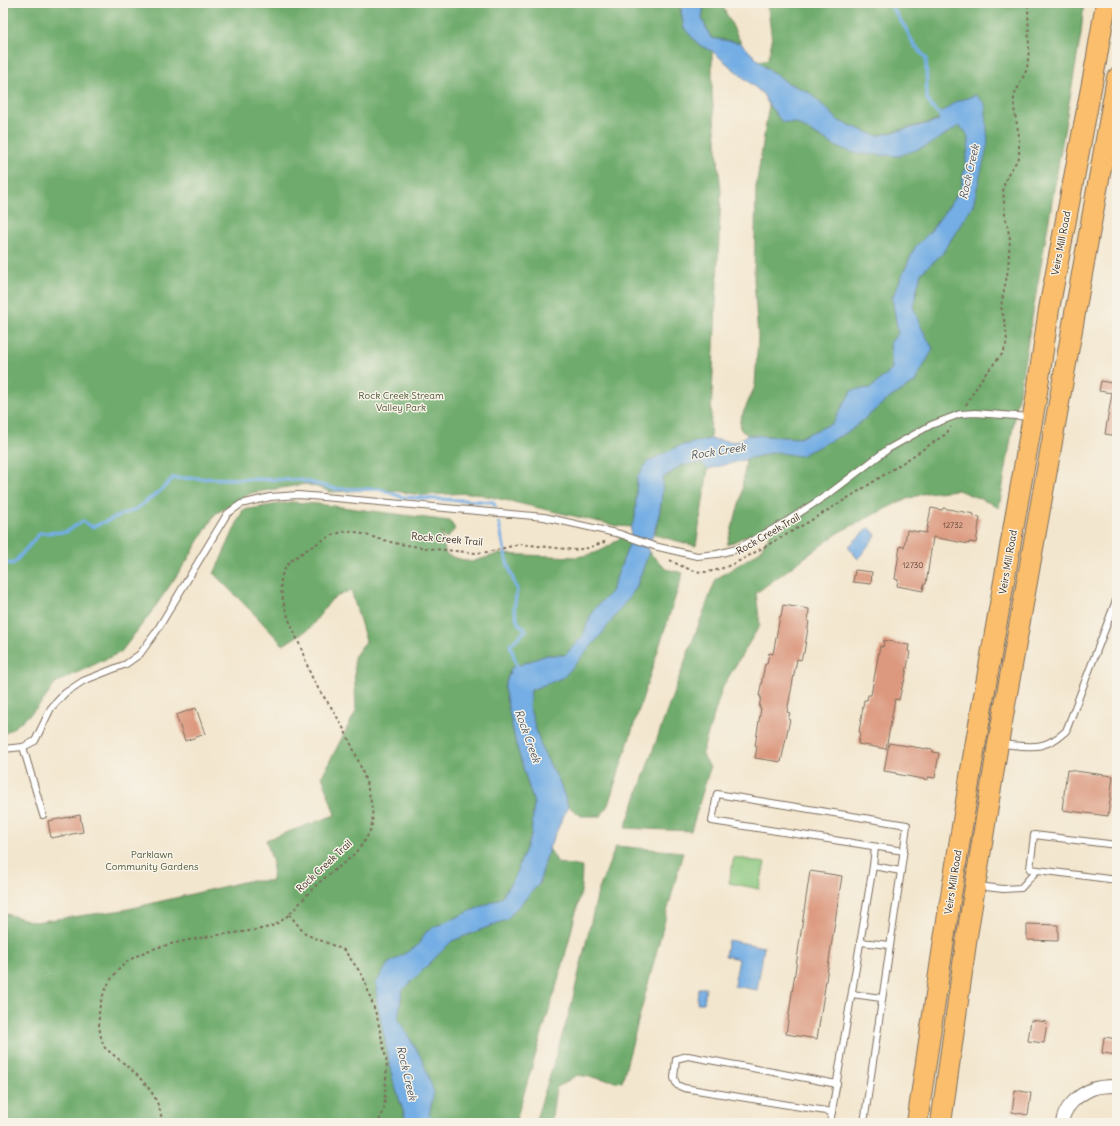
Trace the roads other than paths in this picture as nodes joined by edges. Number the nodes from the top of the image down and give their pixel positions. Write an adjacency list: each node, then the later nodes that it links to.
1 (1106, 3): 3 (main road, Veirs Mill Road)
2 (1117, 78): 4 (main road)
3 (1083, 128): 4 (main road); 6 (main road, Veirs Mill Road)
4 (1107, 133): 5 (main road)
5 (1059, 403): 6 (main road); 8 (main road)
6 (1034, 408): 9 (lane); 20 (main road, Veirs Mill Road)
7 (1117, 598): 8 (lane)
8 (998, 744): 19 (main road)
9 (23, 746): 10 (lane); 11 (lane)
10 (3, 749)
11 (43, 815)
12 (1117, 845): 16 (lane)
13 (875, 847): 14 (lane); 14 (lane); 15 (lane)
14 (904, 851): 17 (lane)
15 (873, 866): 17 (lane); 22 (lane)
16 (1037, 870): 18 (lane); 19 (lane)
17 (900, 871): 23 (lane)
18 (1117, 880)
19 (975, 886): 21 (main road)
20 (945, 933): 21 (main road); 31 (main road, Veirs Mill Road)
21 (967, 936): 32 (main road)
22 (860, 942): 23 (lane); 24 (lane)
23 (890, 945): 25 (lane)
24 (852, 994): 25 (lane); 26 (lane)
25 (882, 998): 30 (lane)
26 (837, 1084): 28 (lane); 28 (lane)
27 (1117, 1086): 33 (street)
28 (832, 1112): 29 (lane)
29 (830, 1123)
30 (864, 1123)
31 (917, 1123)
32 (941, 1123)
33 (1062, 1123)

